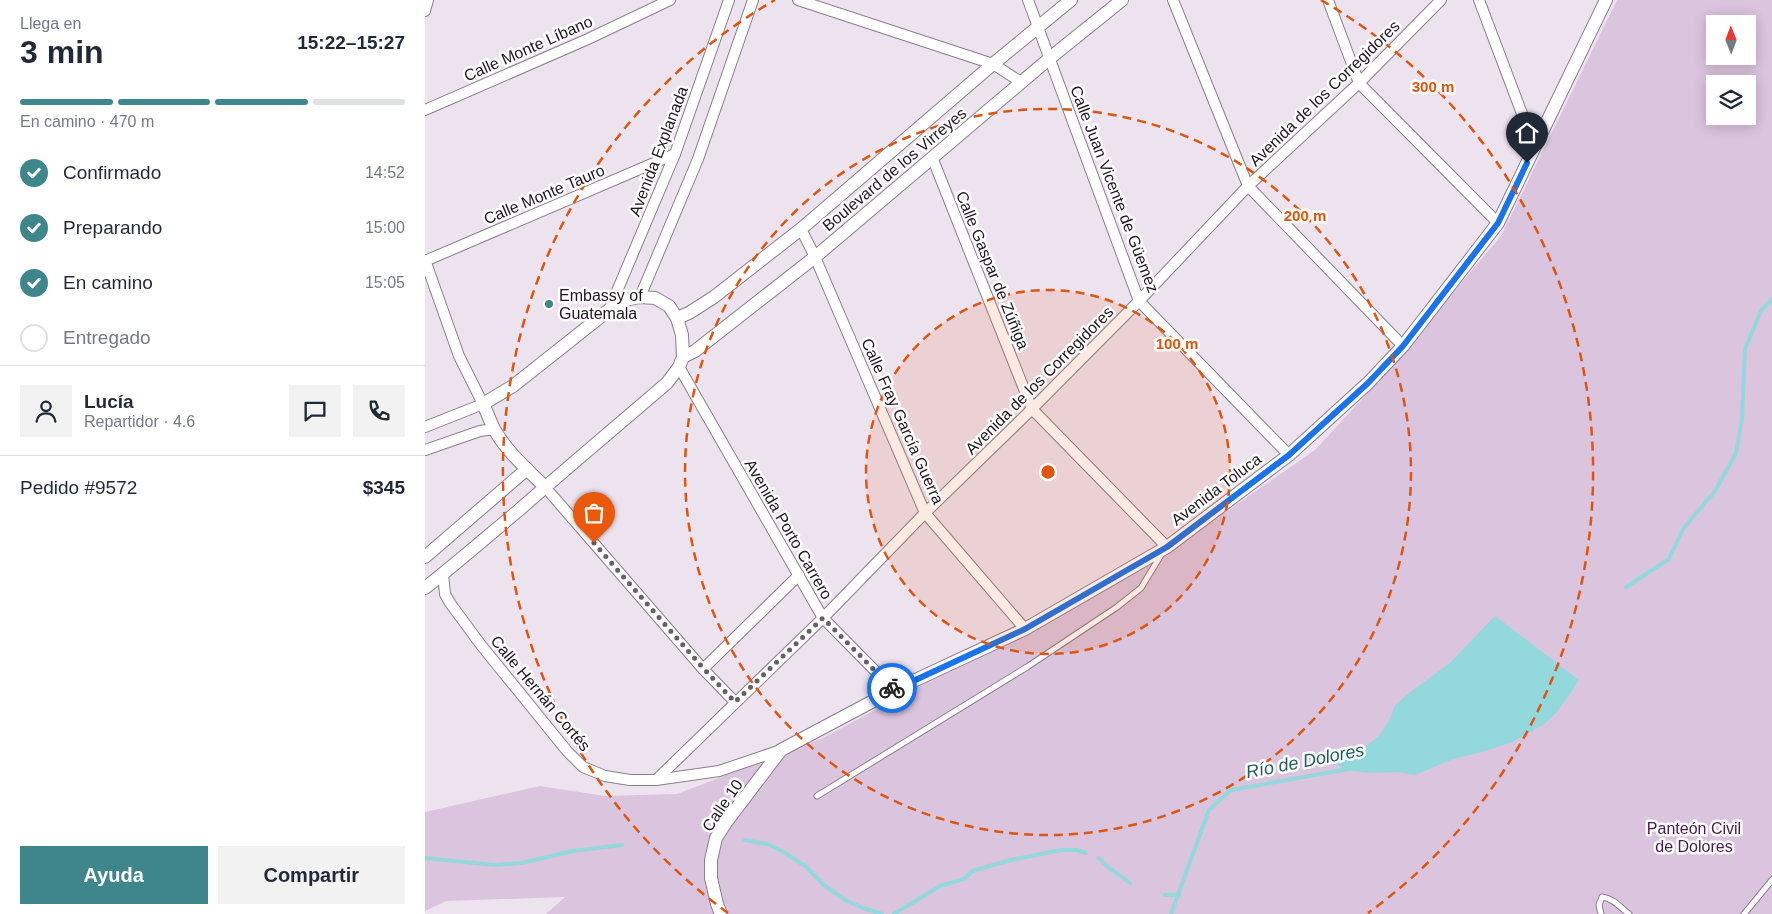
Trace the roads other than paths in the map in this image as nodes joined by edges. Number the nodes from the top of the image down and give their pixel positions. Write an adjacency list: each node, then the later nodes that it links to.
1 (428, 0): 14 (street)
2 (670, 0): 20 (street, Calle Monte Líbano)
3 (729, 0): 22 (street, Avenida Explanada)
4 (753, 0): 29 (street)
5 (798, 0): 17 (street)
6 (1028, 0): 15 (street, Calle Juan Vicente de Güemez)
7 (1071, 0): 15 (street, Boulevard de los Virreyes)
8 (1121, 0): 16 (street, Boulevard de los Virreyes)
9 (1173, 0): 24 (street)
10 (1328, 0): 19 (street)
11 (1441, 0): 19 (street, Avenida de los Corregidores)
12 (1479, 0): 21 (street)
13 (1606, 0): 21 (street, Avenida Toluca)
14 (425, 11)
15 (1039, 27): 16 (street, Calle Juan Vicente de Güemez); 17 (street, Boulevard de los Virreyes)
16 (1050, 58): 18 (street, Boulevard de los Virreyes); 30 (street, Calle Juan Vicente de Güemez)
17 (993, 64): 18 (street); 26 (street, Boulevard de los Virreyes)
18 (1021, 82): 23 (street, Boulevard de los Virreyes)
19 (1359, 83): 24 (street, Avenida de los Corregidores); 25 (street)
20 (425, 110)
21 (1535, 148): 25 (street, Avenida Toluca)
22 (675, 154): 28 (street, Calle Monte Tauro); 31 (street, Avenida Explanada)
23 (932, 158): 27 (street, Boulevard de los Virreyes); 36 (street, Calle Gaspar de Zúñiga)
24 (1248, 186): 30 (street, Avenida de los Corregidores); 33 (street)
25 (1498, 223): 33 (street, Avenida Toluca)
26 (801, 229): 27 (street, Calle Fray García Guerra); 32 (street, Boulevard de los Virreyes)
27 (815, 257): 34 (street, Boulevard de los Virreyes); 43 (street, Calle Fray García Guerra)
28 (425, 260): 35 (street)
29 (641, 297): 31 (street); 32 (street)
30 (1139, 301): 36 (street, Avenida de los Corregidores); 40 (street, Calle Juan Vicente de Güemez)
31 (609, 310): 35 (street)
32 (677, 318): 34 (street)
33 (1403, 346): 40 (street, Avenida Toluca)
34 (681, 362): 42 (street, Boulevard de los Virreyes); 47 (street, Avenida Porto Carrero)
35 (483, 404): 37 (street); 38 (street)
36 (1032, 409): 43 (street, Avenida de los Corregidores); 44 (street, Calle Gaspar de Zúñiga)
37 (425, 427)
38 (494, 429): 39 (street); 41 (street)
39 (425, 450)
40 (1289, 455): 44 (street, Avenida Toluca)
41 (527, 469): 42 (street); 45 (street)
42 (545, 487): 46 (street); 51 (street)
43 (925, 513): 49 (street, Avenida de los Corregidores); 50 (street, Calle Fray García Guerra)
44 (1167, 547): 50 (street, Avenida Toluca); 56 (lane)
45 (425, 557)
46 (443, 574): 48 (street); 55 (street, Calle Hernán Cortés)
47 (799, 575): 49 (street, Avenida Porto Carrero); 51 (street)
48 (425, 588)
49 (823, 618): 52 (street, Avenida Porto Carrero); 53 (street, Avenida de los Corregidores)
50 (1025, 629): 52 (street, Avenida Toluca)
51 (703, 668): 53 (street)
52 (894, 690): 54 (street, Avenida Toluca)
53 (735, 702): 55 (street, Avenida de los Corregidores)
54 (781, 750): 55 (street, Avenida Toluca); 58 (street, Calle 10)
55 (656, 780)
56 (817, 796)
57 (1772, 880): 61 (lane)
58 (721, 914)
59 (1601, 914): 60 (lane)
60 (1629, 914)
61 (1744, 914)

